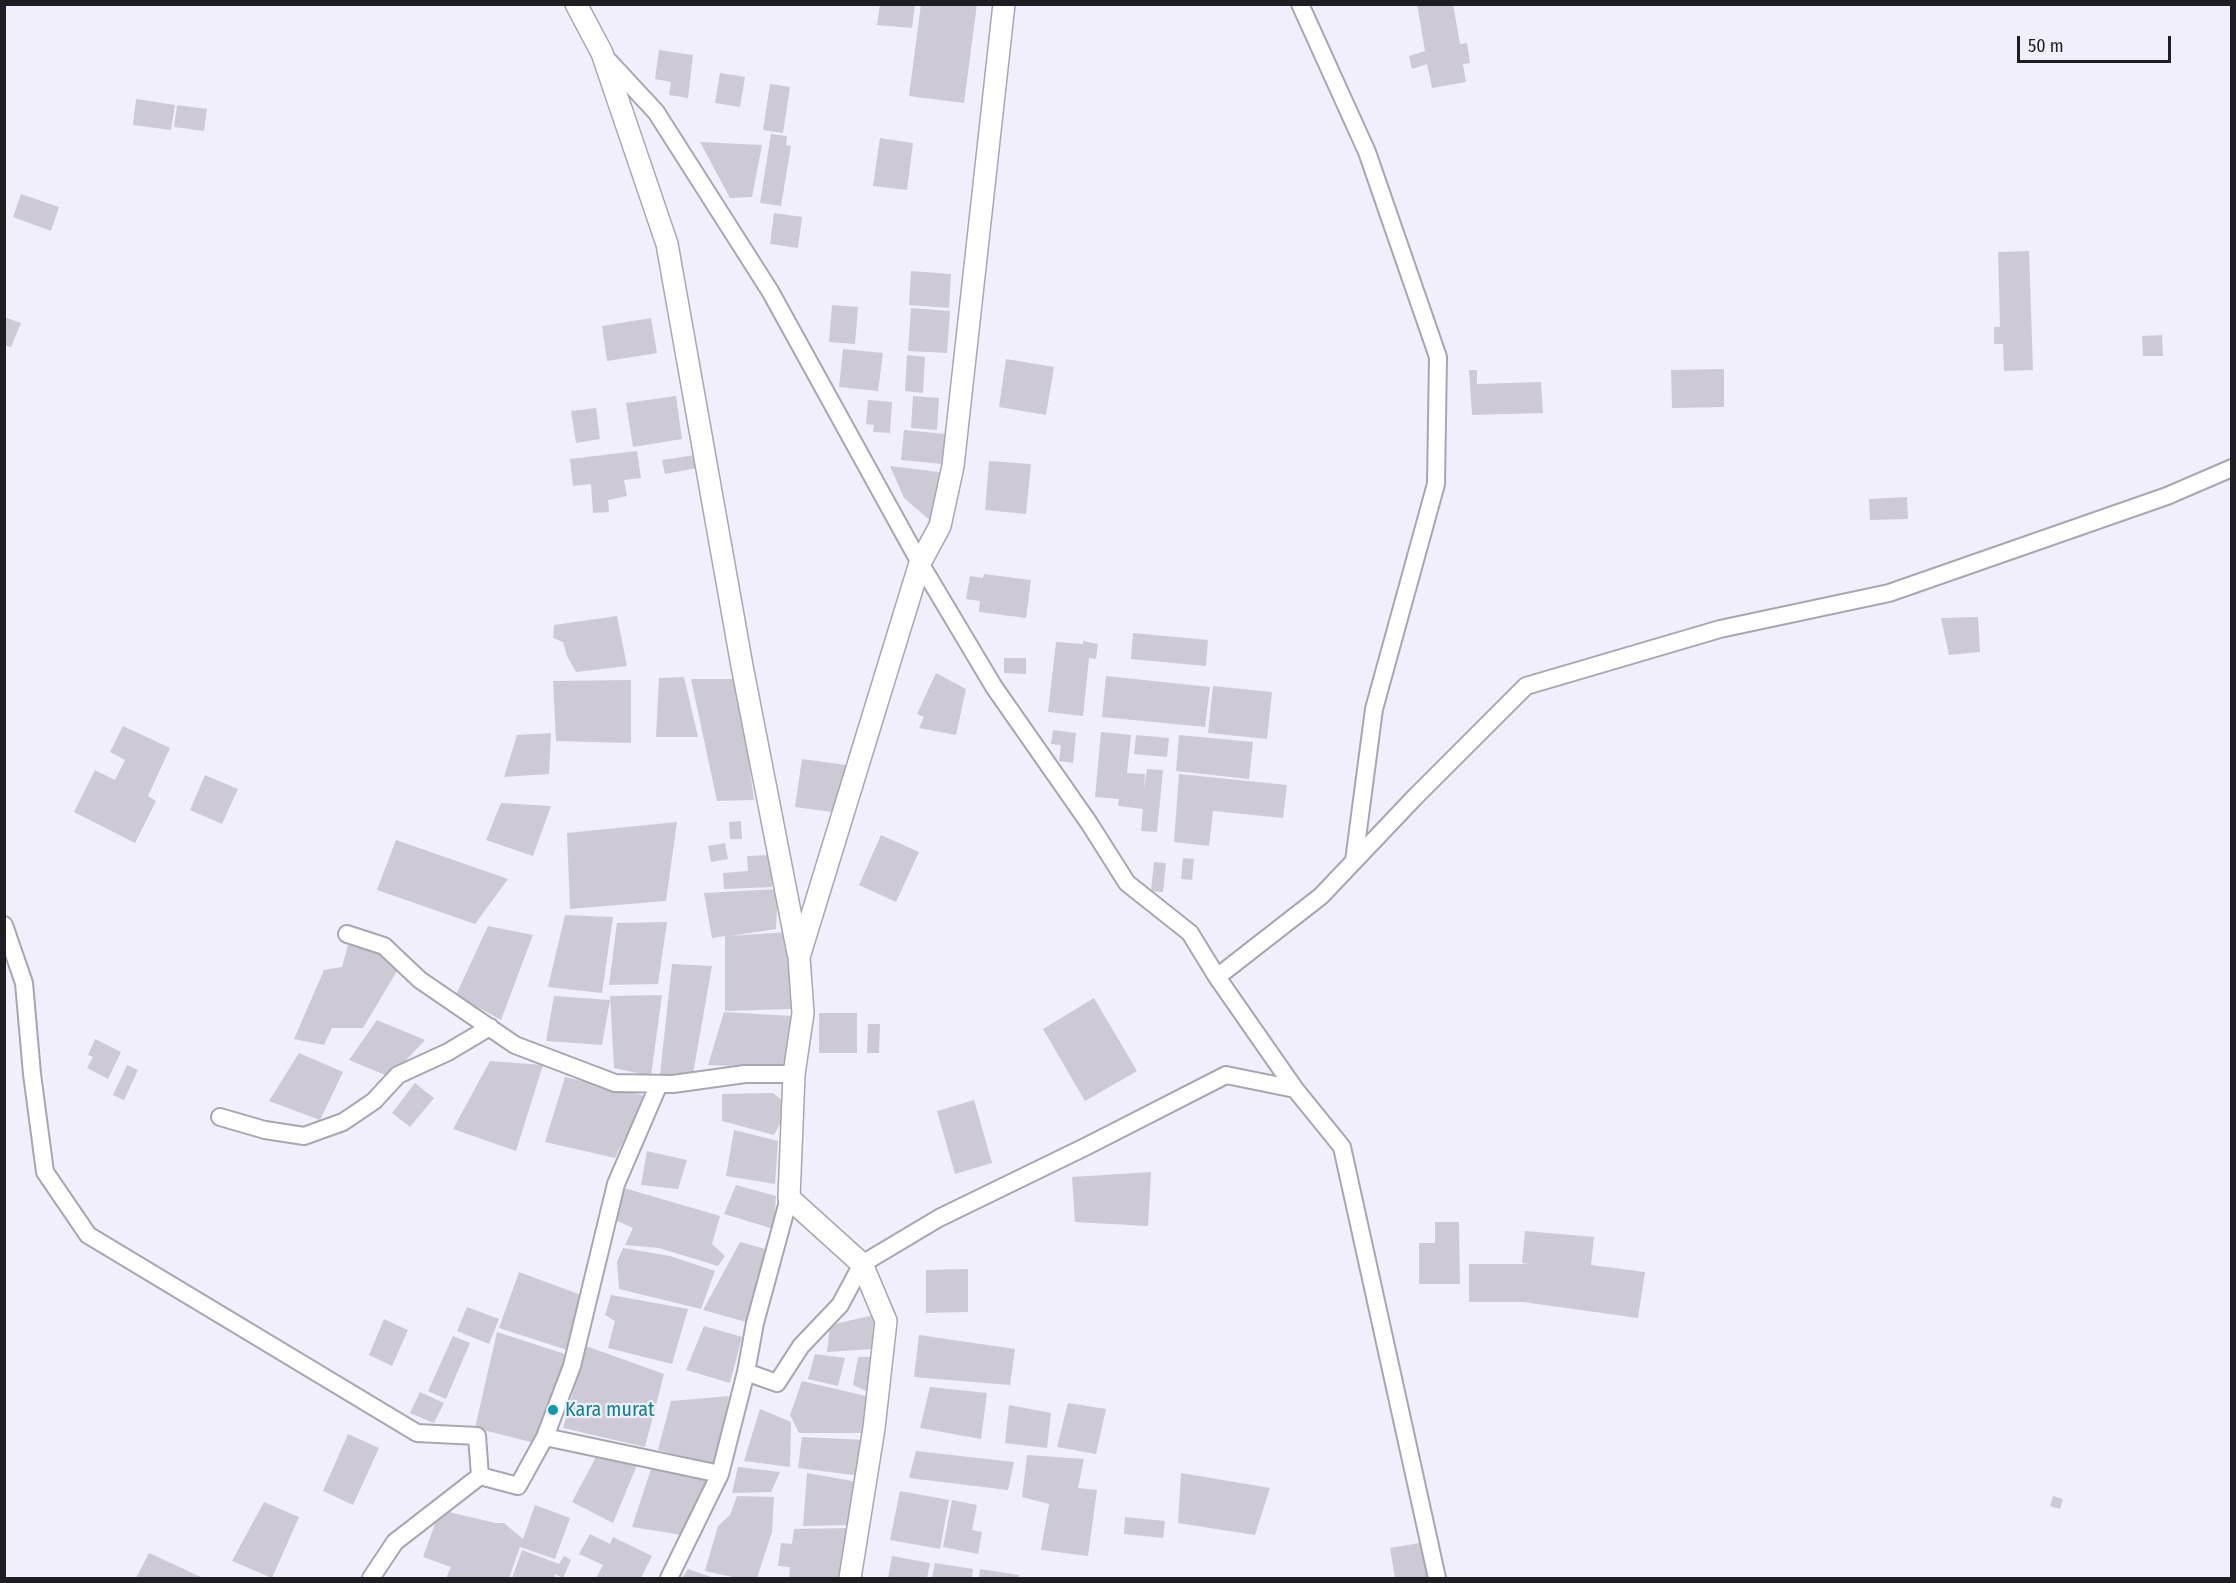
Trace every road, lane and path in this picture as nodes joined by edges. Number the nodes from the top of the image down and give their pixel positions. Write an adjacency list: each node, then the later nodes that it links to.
1 (576, 4): 4 (street)
2 (1004, 4): 6 (street)
3 (1300, 4): 7 (street)
4 (602, 53): 6 (street); 10 (street)
5 (2232, 468): 7 (street)
6 (920, 562): 10 (street); 11 (street)
7 (1354, 861): 11 (street)
8 (4, 925): 22 (street)
9 (347, 934): 12 (street)
10 (799, 957): 13 (street)
11 (1217, 977): 15 (street)
12 (490, 1027): 14 (street); 16 (street)
13 (794, 1074): 14 (street); 17 (street)
14 (658, 1084): 20 (street)
15 (1295, 1089): 18 (street); 26 (street)
16 (220, 1117)
17 (789, 1198): 18 (street); 19 (street)
18 (862, 1264): 19 (street); 25 (street)
19 (746, 1372): 21 (street)
20 (544, 1437): 21 (street); 22 (street)
21 (720, 1474): 24 (street)
22 (480, 1476): 23 (street)
23 (371, 1578)
24 (669, 1578)
25 (850, 1578)
26 (1437, 1578)

